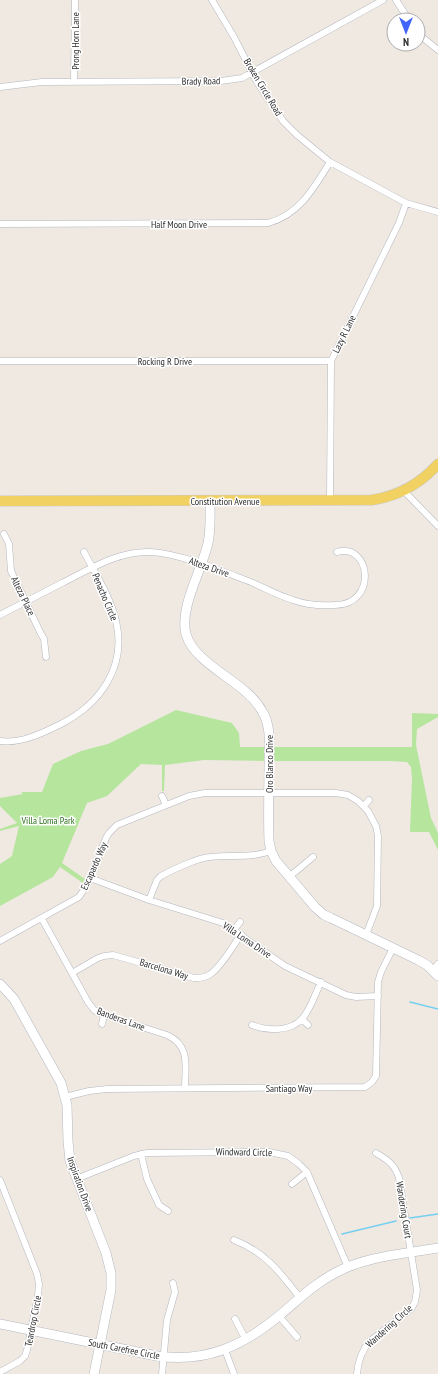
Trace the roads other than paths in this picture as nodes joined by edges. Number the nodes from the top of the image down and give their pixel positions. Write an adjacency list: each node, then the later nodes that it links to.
1 (75, 0): 9 (street, Prong Horn Lane)
2 (212, 0): 8 (street, Broken Circle Road)
3 (383, 0): 8 (street, Brady Road)
4 (396, 0): 5 (street)
5 (404, 12)
6 (426, 40): 7 (street)
7 (438, 50)
8 (252, 73): 9 (street, Brady Road); 11 (street, Broken Circle Road)
9 (74, 81): 10 (street, Brady Road)
10 (0, 87)
11 (330, 162): 12 (street, Broken Circle Road); 14 (street, Half Moon Drive)
12 (406, 203): 13 (street, Broken Circle Road); 16 (street, Lazy R Lane)
13 (438, 212)
14 (0, 224)
15 (0, 361): 16 (street, Rocking R Drive)
16 (331, 361): 19 (street, Lazy R Lane)
17 (438, 464): 18 (main road, Constitution Avenue)
18 (404, 491): 19 (main road, Constitution Avenue); 22 (street)
19 (330, 500): 21 (main road, Constitution Avenue)
20 (0, 501): 21 (main road, Constitution Avenue)
21 (210, 501): 26 (street, Oro Blanco Drive)
22 (438, 526)
23 (4, 534): 28 (street, Alteza Place)
24 (84, 552): 27 (street, Penacho Circle)
25 (337, 552): 26 (street, Alteza Drive)
26 (202, 565): 27 (street, Alteza Drive); 32 (street, Oro Blanco Drive)
27 (92, 567): 28 (street, Alteza Drive); 31 (street, Penacho Circle)
28 (26, 602): 29 (street, Alteza Drive); 30 (street, Alteza Place)
29 (0, 615)
30 (46, 657)
31 (0, 741)
32 (269, 793): 35 (street, Escapardo Way); 36 (street, Escapardo Way); 37 (street, Oro Blanco Drive)
33 (162, 796): 35 (street)
34 (369, 800): 36 (street)
35 (166, 805): 40 (street, Escapardo Way)
36 (364, 806): 46 (street, Escapardo Way)
37 (271, 852): 39 (street, Oro Blanco Drive); 41 (street)
38 (313, 857): 39 (street)
39 (289, 877): 46 (street, Oro Blanco Drive)
40 (90, 878): 41 (street, Villa Loma Drive); 42 (street, Escapardo Way)
41 (149, 900): 44 (street, Villa Loma Drive)
42 (42, 919): 47 (street, Escapardo Way); 50 (street, Banderas Lane)
43 (240, 922): 44 (street)
44 (234, 930): 45 (street, Villa Loma Drive)
45 (241, 934): 50 (street, Barcelona Way); 51 (street, Villa Loma Drive)
46 (366, 935): 48 (street, Oro Blanco Drive)
47 (0, 941)
48 (393, 948): 49 (street, Oro Blanco Drive); 53 (street, Santiago Way)
49 (436, 970)
50 (72, 973): 54 (street, Banderas Lane)
51 (321, 982): 53 (street, Villa Loma Drive); 55 (street)
52 (0, 984): 62 (street, Inspiration Drive)
53 (378, 996): 61 (street, Santiago Way)
54 (104, 1015): 56 (street); 60 (street, Banderas Lane)
55 (302, 1019): 57 (street); 58 (street)
56 (102, 1024)
57 (252, 1024)
58 (308, 1025)
59 (186, 1039): 60 (street)
60 (181, 1044): 61 (street)
61 (186, 1088): 62 (street, Santiago Way)
62 (65, 1097): 66 (street, Inspiration Drive)
63 (376, 1153): 73 (street, Wandering Court)
64 (141, 1154): 65 (street, Windward Circle); 66 (street, Windward Circle); 70 (street)
65 (307, 1172): 68 (street); 74 (street, Windward Circle)
66 (76, 1178): 83 (street, Inspiration Drive)
67 (0, 1180): 69 (street, Teardrop Circle)
68 (292, 1184)
69 (2, 1191): 80 (street, Teardrop Circle)
70 (168, 1211)
71 (234, 1240): 76 (street)
72 (438, 1248): 73 (street, South Carefree Circle)
73 (411, 1253): 74 (street, South Carefree Circle); 90 (street, Wandering Circle)
74 (348, 1267): 76 (street, South Carefree Circle)
75 (173, 1283): 85 (street)
76 (300, 1298): 77 (street, South Carefree Circle)
77 (279, 1316): 81 (street); 82 (street, South Carefree Circle)
78 (234, 1319): 82 (street)
79 (0, 1324): 80 (street, South Carefree Circle)
80 (31, 1330): 83 (street, South Carefree Circle); 86 (street, Teardrop Circle)
81 (297, 1338)
82 (246, 1340): 84 (street, South Carefree Circle)
83 (100, 1345): 85 (street, South Carefree Circle); 87 (street, Inspiration Drive)
84 (225, 1350): 85 (street, South Carefree Circle); 89 (street)
85 (163, 1357): 88 (street)
86 (0, 1372)
87 (94, 1374)
88 (162, 1374)
89 (234, 1374)
90 (357, 1374)

